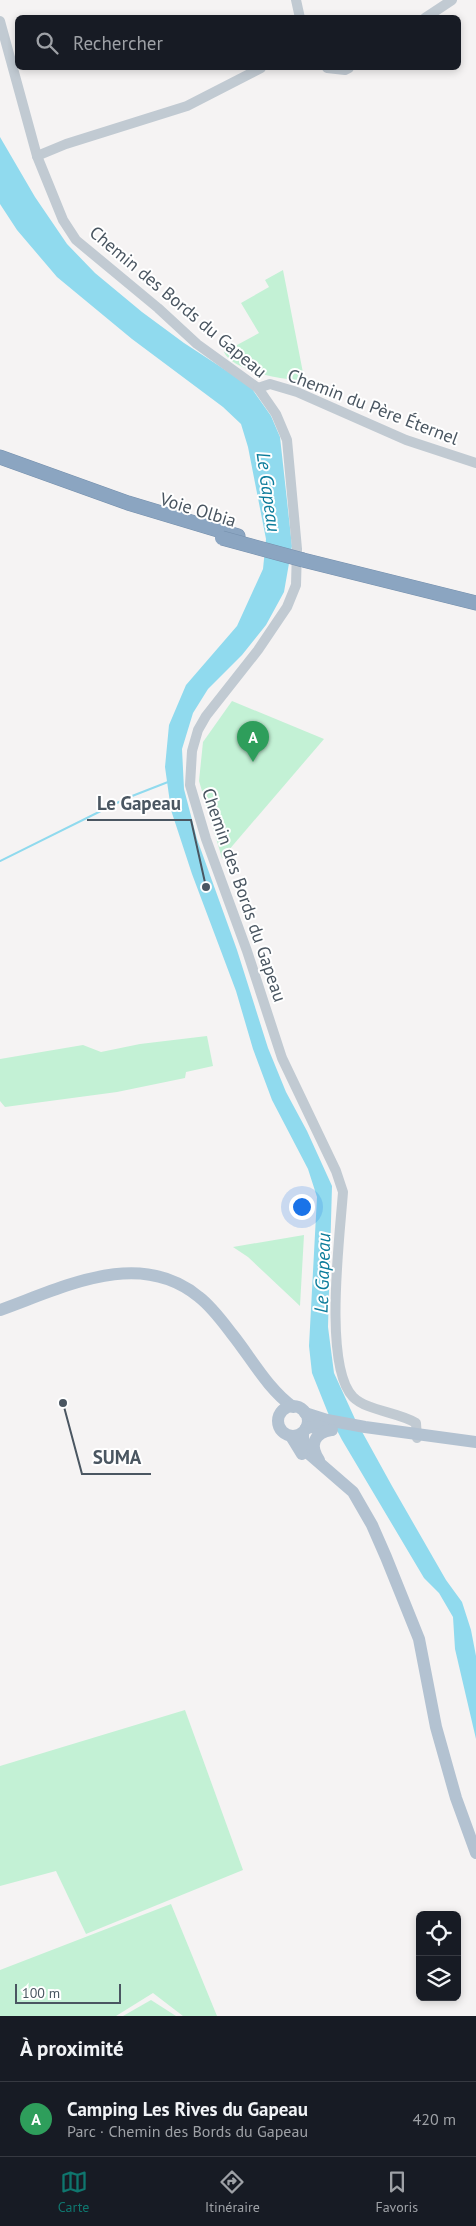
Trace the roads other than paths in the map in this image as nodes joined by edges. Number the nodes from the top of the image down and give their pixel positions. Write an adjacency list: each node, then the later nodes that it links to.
1 (296, 0): 3 (street)
2 (452, 0): 4 (street)
3 (299, 15)
4 (430, 15)
5 (0, 21): 7 (street, Chemin des Bords du Gapeau)
6 (256, 70): 7 (street)
7 (37, 156): 8 (street, Chemin des Bords du Gapeau)
8 (258, 388): 11 (street, Chemin du Père Éternel); 24 (street, Chemin des Bords du Gapeau)
9 (0, 457): 12 (highway, Voie Olbia)
10 (0, 463): 12 (highway, Voie Olbia)
11 (476, 463)
12 (222, 535): 13 (highway, Voie Olbia)
13 (304, 558): 14 (highway, Voie Olbia); 15 (highway, Voie Olbia)
14 (476, 596)
15 (476, 603)
16 (0, 1310): 17 (main road)
17 (270, 1386): 18 (main road); 20 (main road)
18 (293, 1407): 19 (main road); 20 (main road)
19 (305, 1413): 21 (main road); 23 (main road)
20 (280, 1414): 23 (main road)
21 (329, 1425): 22 (main road); 23 (main road); 27 (main road)
22 (375, 1431): 24 (main road); 26 (main road)
23 (300, 1432): 27 (main road); 28 (main road)
24 (417, 1435): 25 (main road)
25 (476, 1442)
26 (476, 1448)
27 (322, 1464): 28 (main road)
28 (364, 1512): 29 (main road)
29 (476, 1853)

